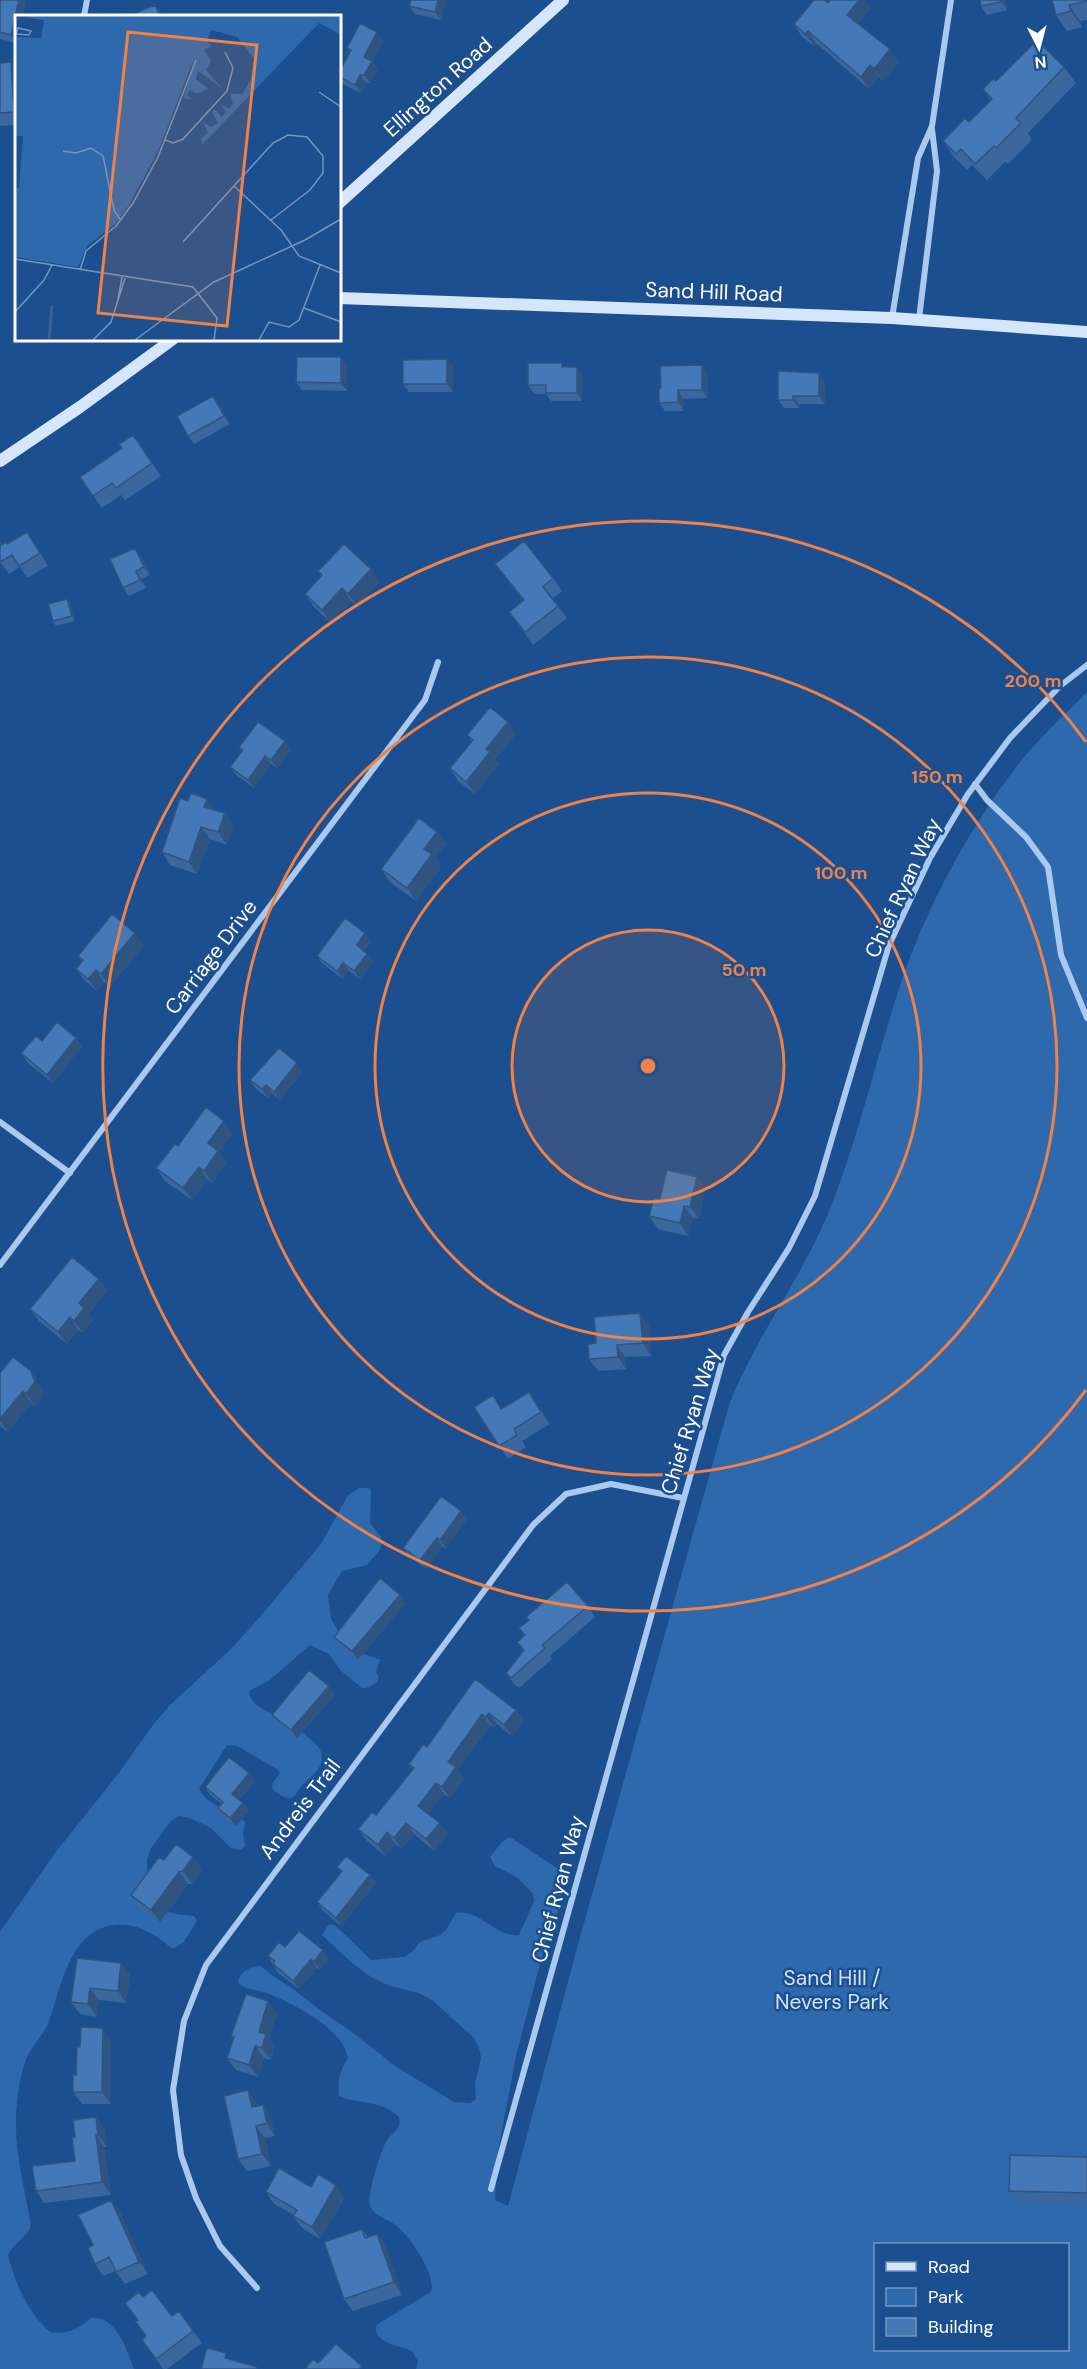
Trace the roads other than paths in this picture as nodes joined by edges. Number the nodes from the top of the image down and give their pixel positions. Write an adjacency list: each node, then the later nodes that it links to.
1 (87, 0): 4 (street)
2 (563, 0): 6 (street, Ellington Road)
3 (951, 0): 5 (street)
4 (84, 15)
5 (932, 126): 8 (street); 9 (street)
6 (340, 202)
7 (340, 298): 8 (street, Sand Hill Road)
8 (892, 318): 9 (street, Sand Hill Road)
9 (919, 319): 10 (street, Sand Hill Road)
10 (1087, 332)
11 (172, 340): 12 (street)
12 (0, 461)
13 (438, 662): 18 (street, Carriage Drive)
14 (1087, 665): 15 (street, Chief Ryan Way)
15 (975, 784): 16 (street); 20 (street, Chief Ryan Way)
16 (1087, 1018)
17 (0, 1122): 18 (street)
18 (70, 1173): 19 (street, Carriage Drive)
19 (0, 1265)
20 (683, 1498): 21 (street, Chief Ryan Way); 22 (street, Andreis Trail)
21 (491, 2189)
22 (257, 2288)

